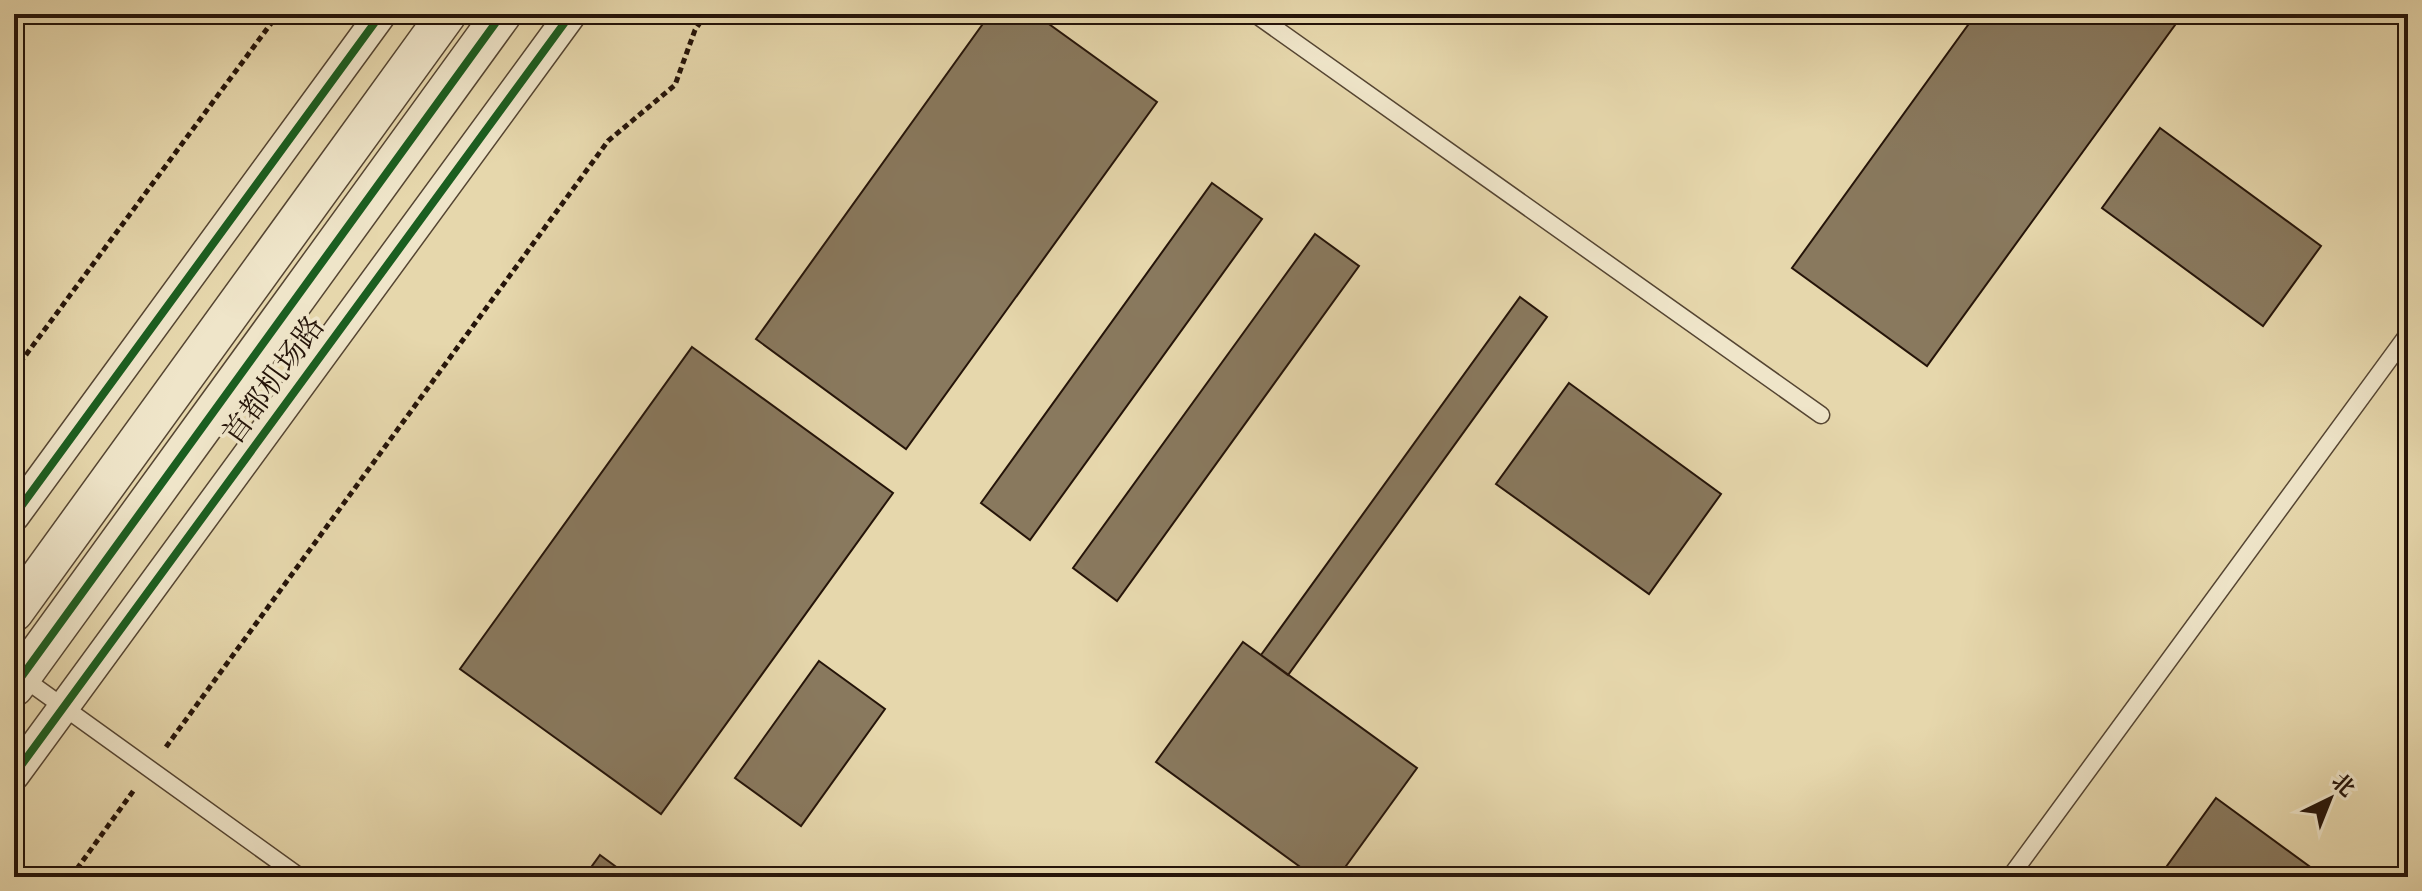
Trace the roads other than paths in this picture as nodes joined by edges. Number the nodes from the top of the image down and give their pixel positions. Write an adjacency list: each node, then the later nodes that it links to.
1 (381, 14): 8 (street)
2 (447, 14): 9 (street)
3 (502, 14): 10 (street, 首都机场路)
4 (571, 14): 11 (street, 首都机场路)
5 (1255, 14): 7 (lane)
6 (2408, 334): 14 (lane)
7 (1821, 415)
8 (14, 516)
9 (14, 612)
10 (16, 679): 11 (lane)
11 (63, 708): 12 (street, 首都机场路); 13 (lane)
12 (14, 775)
13 (300, 877)
14 (2010, 877)

